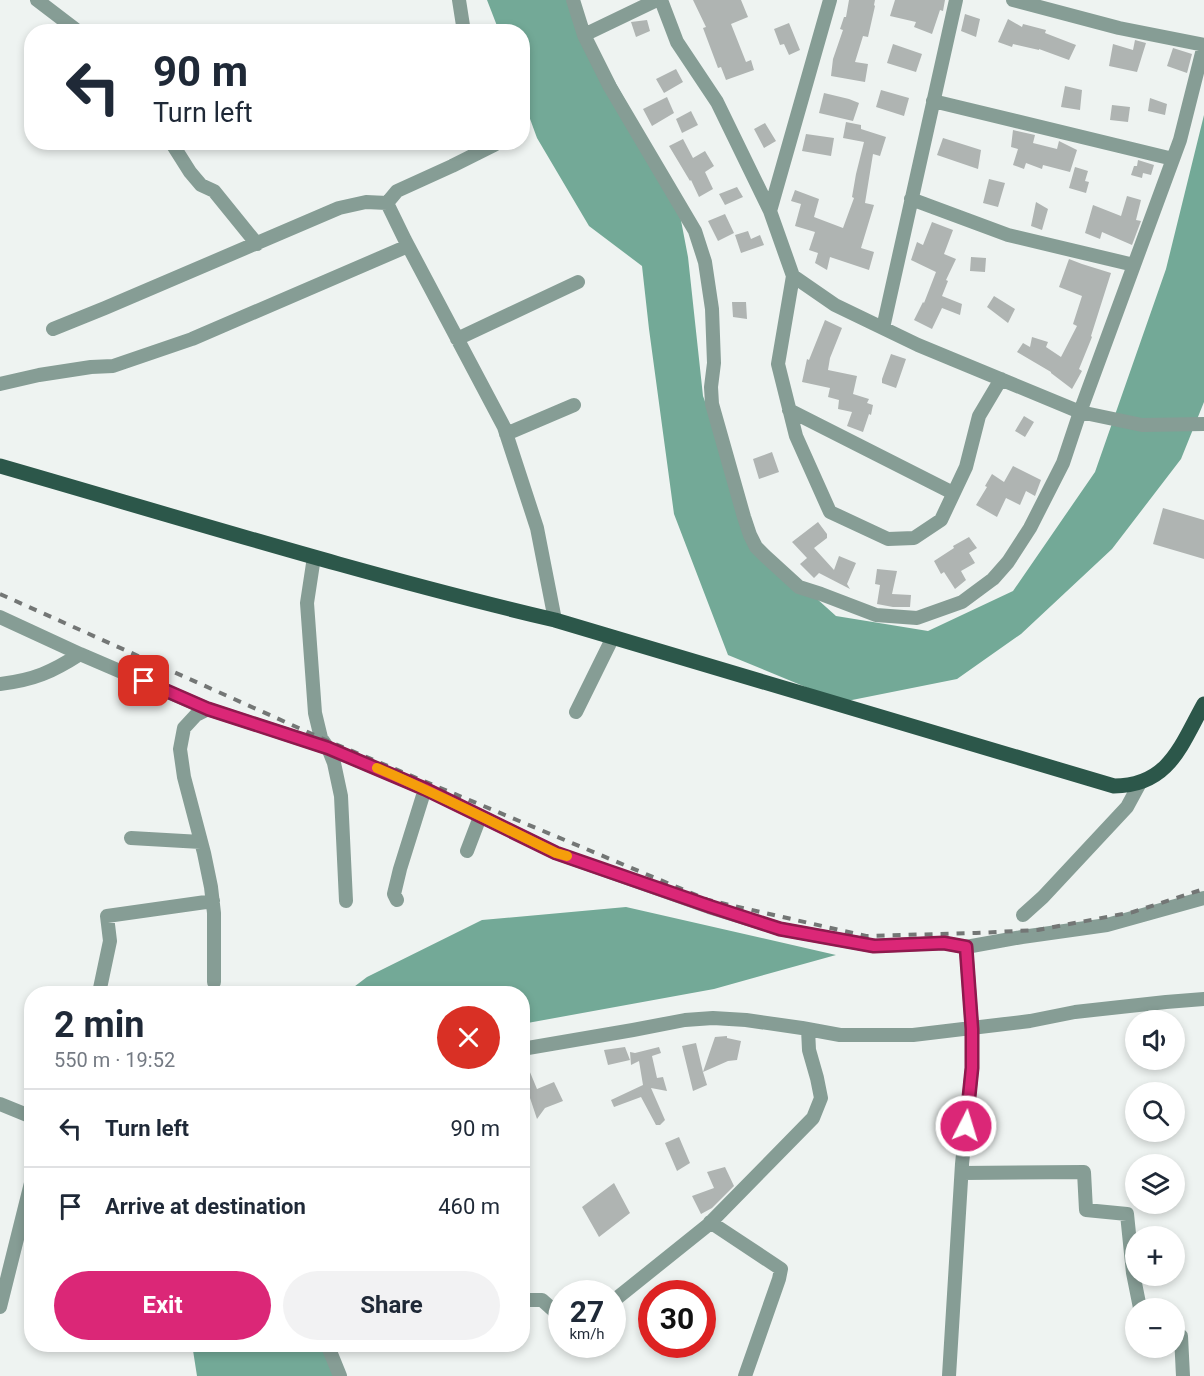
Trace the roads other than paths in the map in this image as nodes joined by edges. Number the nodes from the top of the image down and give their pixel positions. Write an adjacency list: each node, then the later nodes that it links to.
1 (37, 0): 9 (street)
2 (459, 0): 10 (street)
3 (573, 0): 11 (street)
4 (659, 0): 11 (street); 19 (street)
5 (830, 0): 19 (street)
6 (956, 0): 13 (street)
7 (1013, 0): 8 (street)
8 (1035, 3): 12 (street)
9 (68, 24)
10 (463, 24)
11 (584, 35): 32 (street)
12 (1204, 45): 16 (street)
13 (933, 101): 16 (street); 17 (street)
14 (176, 150): 20 (street)
15 (484, 150): 18 (street)
16 (1173, 159): 22 (street)
17 (911, 199): 22 (street); 25 (street)
18 (387, 203): 20 (street); 21 (street)
19 (770, 211): 23 (street)
20 (256, 243): 26 (street)
21 (408, 246): 27 (street); 29 (street)
22 (1134, 265): 32 (street)
23 (793, 276): 25 (street); 31 (street)
24 (578, 282): 27 (street)
25 (883, 328): 28 (street)
26 (53, 329)
27 (457, 339): 34 (street)
28 (1001, 379): 32 (street); 36 (street)
29 (0, 384)
30 (574, 405): 34 (street)
31 (789, 410): 36 (street); 36 (street)
32 (1080, 412): 33 (street)
33 (1204, 423)
34 (507, 434): 39 (street)
35 (0, 466): 37 (main road)
36 (953, 493)
37 (314, 557): 39 (main road); 46 (street)
38 (0, 617): 41 (street)
39 (555, 620): 40 (main road)
40 (613, 638): 45 (street); 47 (main road)
41 (80, 654): 42 (street); 44 (street)
42 (0, 684)
43 (1204, 704): 47 (main road)
44 (208, 709): 46 (street); 51 (street)
45 (576, 712)
46 (328, 748): 48 (street); 56 (street)
47 (1140, 783): 57 (street)
48 (425, 789): 49 (street); 54 (street)
49 (480, 817): 52 (street); 58 (street)
50 (131, 838): 51 (street)
51 (201, 842): 55 (street)
52 (466, 851)
53 (1204, 898): 58 (street)
54 (397, 900)
55 (213, 901): 59 (street); 60 (street)
56 (346, 901)
57 (1023, 915)
58 (966, 947): 63 (street)
59 (214, 982)
60 (100, 986)
61 (1204, 999): 63 (street)
62 (808, 1029): 63 (street); 64 (street); 69 (street)
63 (972, 1029): 67 (street)
64 (530, 1048)
65 (0, 1104): 66 (street)
66 (24, 1114)
67 (962, 1173): 71 (street); 79 (street)
68 (24, 1211): 74 (street)
69 (710, 1222): 70 (street); 78 (street)
70 (626, 1291)
71 (1138, 1298)
72 (530, 1300): 73 (street)
73 (548, 1305)
74 (0, 1307)
75 (330, 1352): 77 (street)
76 (1182, 1358): 80 (street)
77 (340, 1376)
78 (745, 1376)
79 (949, 1376)
80 (1183, 1376)

